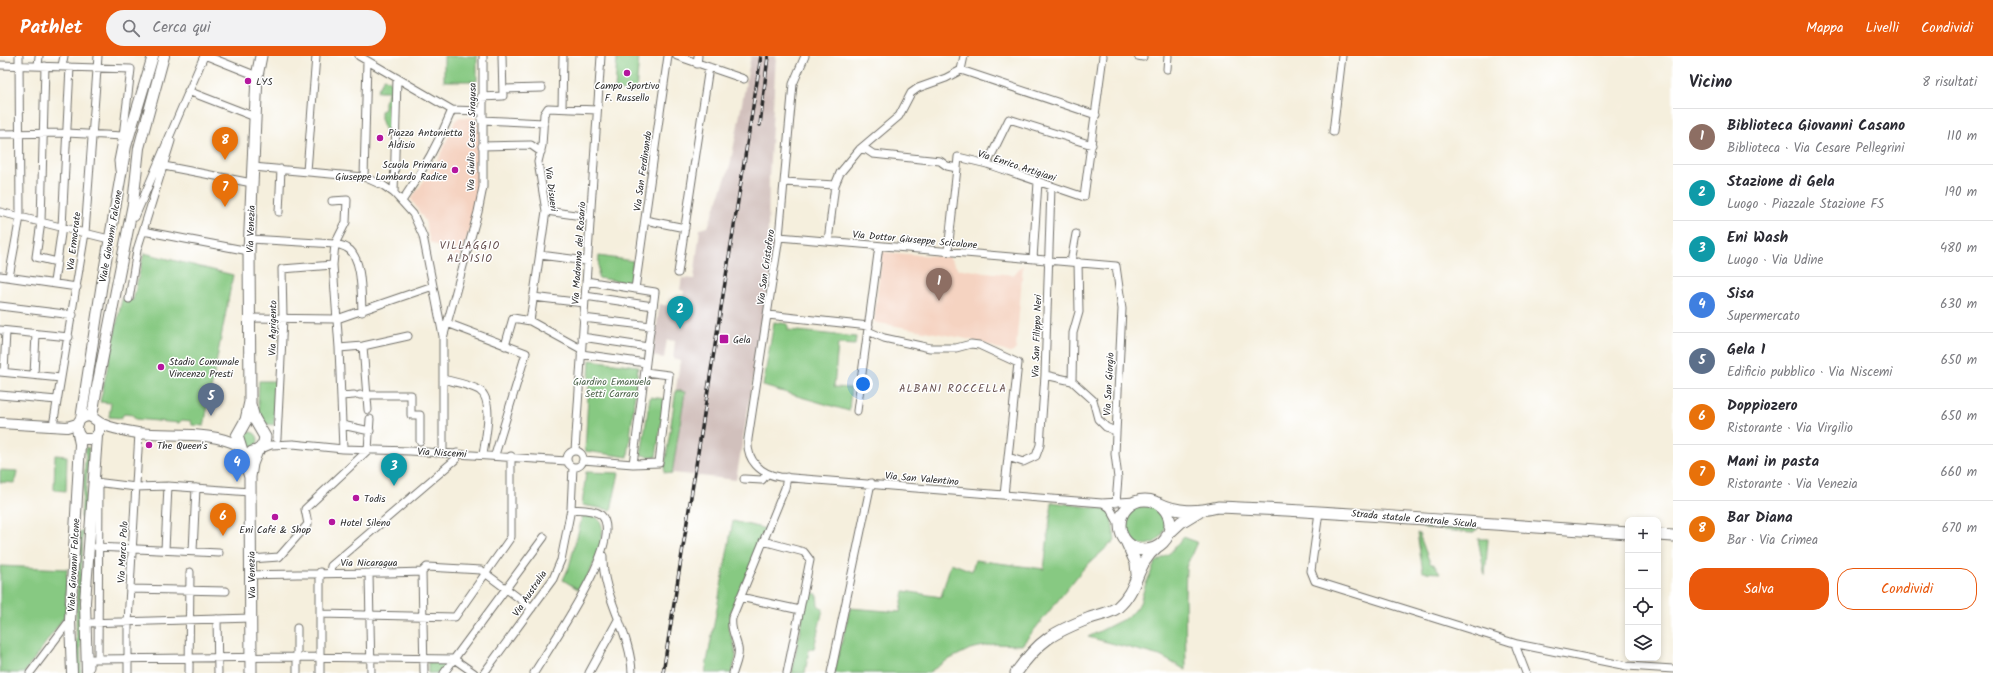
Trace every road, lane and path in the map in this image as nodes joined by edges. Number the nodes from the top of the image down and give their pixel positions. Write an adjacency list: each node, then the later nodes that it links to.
1 (19, 56): 26 (street)
2 (39, 56): 27 (street)
3 (64, 56): 28 (street)
4 (98, 56): 29 (street, Via Ermocrate)
5 (153, 56): 67 (street, Viale Giovanni Falcone)
6 (164, 56): 94 (street, Viale Giovanni Falcone)
7 (206, 56): 33 (street); 38 (street)
8 (261, 56): 33 (main road, Via Venezia)
9 (316, 56): 65 (street)
10 (359, 56): 23 (street)
11 (483, 56): 39 (street, Via Giulio Cesare Siragusa)
12 (502, 56): 36 (street)
13 (563, 56): 40 (street)
14 (601, 56): 42 (street, Via Madonna del Rosario)
15 (668, 56): 81 (street, Via San Ferdinando)
16 (677, 56): 24 (street)
17 (698, 56): 24 (street)
18 (805, 56): 68 (street, Via San Cristoforo)
19 (964, 56): 32 (street)
20 (1103, 56): 44 (street)
21 (1168, 56): 31 (street)
22 (1342, 56): 49 (street)
23 (367, 61): 34 (street); 66 (street)
24 (697, 64): 30 (street)
25 (0, 65): 26 (street)
26 (19, 66): 27 (street); 53 (street)
27 (42, 66): 28 (street); 50 (street)
28 (66, 66): 29 (street); 51 (street)
29 (97, 67): 54 (street, Via Ermocrate); 55 (street)
30 (710, 67): 35 (street); 84 (street)
31 (1166, 69)
32 (961, 70): 44 (street); 58 (street)
33 (257, 76): 46 (main road, Via Venezia)
34 (397, 78): 41 (street); 73 (street)
35 (744, 79)
36 (503, 88): 37 (street); 39 (street)
37 (542, 88)
38 (188, 91): 45 (street); 46 (street)
39 (482, 97): 43 (street, Via Giulio Cesare Siragusa)
40 (562, 108): 42 (street, Via Disueri); 48 (street, Via Disueri)
41 (452, 110): 43 (street); 75 (street)
42 (597, 110): 80 (street, Via Madonna del Rosario)
43 (481, 111): 47 (street, Via Giulio Cesare Siragusa)
44 (1096, 115): 56 (street)
45 (177, 118): 61 (street); 94 (street)
46 (256, 118): 62 (main road, Via Venezia)
47 (482, 120): 48 (street); 57 (street, Via Giulio Cesare Siragusa)
48 (544, 123): 59 (street, Via Disueri)
49 (1333, 132)
50 (44, 133): 51 (street); 53 (street); 82 (street)
51 (67, 133): 54 (street); 83 (street)
52 (0, 134): 53 (street)
53 (20, 134): 79 (street)
54 (93, 135): 55 (street); 86 (street, Via Ermocrate)
55 (123, 136): 67 (street)
56 (1092, 145): 60 (street); 72 (street, Via Enrico Artigiani)
57 (482, 146): 59 (street); 126 (street, Via Giulio Cesare Siragusa)
58 (860, 149): 63 (street); 71 (street)
59 (541, 152): 76 (street, Via Disueri)
60 (987, 164): 63 (street, Via Enrico Artigiani); 69 (street, Via Enrico Artigiani)
61 (164, 166): 70 (street); 85 (street)
62 (253, 167): 64 (street); 70 (main road, Via Venezia)
63 (957, 168): 96 (street)
64 (280, 169): 65 (street); 78 (street)
65 (307, 171): 66 (street)
66 (364, 176): 73 (street)
67 (120, 178): 89 (street, Viale Giovanni Falcone)
68 (784, 182): 71 (street); 88 (street, Via San Cristoforo)
69 (1038, 182): 72 (street, Via Enrico Artigiani); 98 (street)
70 (252, 183): 90 (main road, Via Venezia)
71 (835, 185): 91 (street)
72 (1051, 187): 99 (street, Via San Filippo Neri)
73 (394, 193): 75 (street)
74 (332, 201): 92 (street)
75 (402, 201): 111 (street)
76 (546, 211): 80 (street); 97 (street, Via Disueri)
77 (0, 212): 79 (street)
78 (279, 212)
79 (20, 217): 82 (street); 107 (street)
80 (590, 218): 100 (street, Via Madonna del Rosario)
81 (645, 220): 84 (street); 112 (street, Via San Ferdinando)
82 (41, 222): 83 (street); 101 (street)
83 (62, 227): 86 (street); 101 (street)
84 (684, 228): 105 (street)
85 (143, 231): 95 (street); 114 (street)
86 (85, 233): 89 (street); 110 (street, Via Ermocrate)
87 (1076, 234): 102 (street)
88 (779, 237): 91 (street, Via Dottor Giuseppe Scicolone); 120 (street, Via San Cristoforo)
89 (110, 239): 160 (street, Viale Giovanni Falcone)
90 (250, 239): 92 (street); 95 (main road, Via Venezia)
91 (828, 241): 93 (street, Via Dottor Giuseppe Scicolone)
92 (335, 244): 103 (street); 118 (street)
93 (879, 246): 96 (street, Via Dottor Giuseppe Scicolone); 128 (street)
94 (124, 249): 156 (street, Viale Giovanni Falcone)
95 (249, 251): 121 (main road, Via Venezia)
96 (948, 251): 98 (street, Via Dottor Giuseppe Scicolone)
97 (540, 254): 100 (street); 113 (street, Via Disueri)
98 (1033, 259): 99 (street, Via Dottor Giuseppe Scicolone)
99 (1048, 260): 102 (street, Via Dottor Giuseppe Scicolone); 144 (street, Via San Filippo Neri)
100 (587, 261): 108 (street, Via Madonna del Rosario)
101 (57, 262): 109 (street)
102 (1075, 262): 104 (street, Via Dottor Giuseppe Scicolone); 147 (street)
103 (333, 265): 122 (street, Via Agrigento); 124 (street)
104 (1116, 266): 165 (street, Via San Giorgio)
105 (678, 273)
106 (0, 276): 107 (street)
107 (9, 277): 109 (street)
108 (586, 281): 112 (street); 115 (street, Via Madonna del Rosario)
109 (54, 282): 110 (street)
110 (77, 286): 119 (street, Via Ermocrate)
111 (433, 286): 118 (street); 134 (street)
112 (635, 289): 117 (street)
113 (533, 298): 115 (street); 125 (street, Via Disueri)
114 (129, 299)
115 (584, 300): 117 (street); 123 (street, Via Madonna del Rosario)
116 (0, 306): 119 (street)
117 (653, 306): 127 (street)
118 (362, 312): 124 (street)
119 (73, 315): 132 (street, Via Ermocrate)
120 (768, 315): 128 (street); 187 (street, Via San Cristoforo)
121 (250, 318): 122 (street); 152 (main road, Via Venezia)
122 (283, 318): 124 (street); 168 (street, Via Agrigento)
123 (583, 318): 127 (street); 133 (street, Via Madonna del Rosario)
124 (337, 319): 138 (street)
125 (530, 322): 136 (street); 139 (street)
126 (447, 323): 134 (street, Via Giulio Cesare Siragusa); 136 (street)
127 (651, 326): 137 (street)
128 (868, 329): 154 (street); 182 (street)
129 (3, 330): 130 (street); 141 (street)
130 (36, 334): 132 (street); 143 (street)
131 (408, 336): 135 (street)
132 (69, 337): 145 (street, Via Ermocrate)
133 (582, 337): 137 (street); 139 (street, Via Madonna del Rosario)
134 (443, 338): 146 (street, Via Giulio Cesare Siragusa)
135 (363, 346): 138 (street); 149 (street)
136 (505, 346): 180 (street)
137 (648, 347): 140 (street)
138 (339, 348): 150 (street)
139 (581, 352): 140 (street); 176 (street, Via Madonna del Rosario)
140 (646, 363): 142 (street)
141 (2, 372): 143 (street)
142 (645, 372): 185 (street); 185 (street)
143 (34, 375): 145 (street)
144 (1045, 375): 147 (street); 182 (street, Via San Filippo Neri)
145 (61, 378): 151 (street, Via Ermocrate)
146 (443, 379): 177 (street, Via Giulio Cesare Siragusa); 179 (street)
147 (1072, 380): 165 (street)
148 (0, 395): 151 (street)
149 (360, 395): 150 (street); 153 (street); 170 (street)
150 (341, 396): 158 (street)
151 (57, 400): 159 (street, Via Ermocrate)
152 (250, 402): 161 (main road); 163 (main road)
153 (368, 410)
154 (857, 411)
155 (370, 419): 164 (street)
156 (96, 420): 160 (street); 162 (street); 167 (street)
157 (0, 423): 159 (street)
158 (342, 425): 164 (street); 173 (street)
159 (53, 426): 160 (street)
160 (76, 427): 167 (street); 242 (street, Viale Giovanni Falcone)
161 (261, 428): 163 (main road); 168 (street); 174 (main road)
162 (116, 429): 166 (street); 167 (street)
163 (241, 429): 169 (street); 172 (main road)
164 (370, 431): 175 (street)
165 (1116, 431): 200 (street, Via San Giorgio)
166 (139, 433): 169 (street); 194 (street, Via Marco Polo)
167 (97, 436): 191 (street, Viale Giovanni Falcone)
168 (277, 438): 171 (street)
169 (223, 439): 172 (street)
170 (420, 441)
171 (293, 444): 173 (street, Via Niscemi); 174 (street)
172 (241, 447): 174 (main road); 188 (main road)
173 (343, 449): 175 (street, Via Niscemi)
174 (259, 450): 188 (main road)
175 (368, 450): 177 (street, Via Niscemi); 220 (street)
176 (575, 451): 183 (street); 184 (street)
177 (443, 453): 178 (street, Via Niscemi)
178 (457, 454): 179 (street, Via Niscemi); 223 (street)
179 (483, 455): 180 (street, Via Niscemi)
180 (495, 456): 181 (street, Via Niscemi)
181 (511, 456): 184 (street, Via Niscemi); 225 (street)
182 (1008, 458): 197 (street)
183 (583, 460): 185 (street); 186 (street)
184 (567, 461): 186 (street)
185 (633, 464)
186 (573, 467): 202 (street, Via Australia)
187 (767, 474): 189 (street, Via San Valentino); 190 (street, Via San Valentino)
188 (250, 477): 196 (main road, Via Venezia)
189 (787, 477): 192 (street, Via San Valentino); 211 (street)
190 (744, 479)
191 (96, 483): 194 (street); 213 (street); 245 (street, Viale Giovanni Falcone)
192 (871, 483): 197 (street, Via San Valentino); 280 (street)
193 (168, 486): 194 (street); 195 (street); 216 (street)
194 (136, 487): 215 (street, Via Marco Polo)
195 (196, 488): 196 (street); 217 (street)
196 (250, 492): 220 (main road, Via Venezia)
197 (1004, 495): 199 (street, Via San Valentino)
198 (1136, 501): 200 (street, Via San Valentino); 201 (main road); 205 (main road)
199 (1102, 503): 200 (street, Via San Valentino); 205 (street)
200 (1116, 503)
201 (1158, 503): 203 (main road, Strada statale Centrale Sicula); 207 (main road)
202 (571, 509): 218 (street); 234 (street, Via Australia)
203 (1199, 511): 204 (main road, Strada statale Centrale Sicula); 207 (main road, Strada statale Centrale Sicula)
204 (1319, 512): 206 (main road, Strada statale Centrale Sicula); 248 (street)
205 (1120, 526): 212 (main road)
206 (1625, 533)
207 (1167, 535): 214 (main road)
208 (1661, 535): 209 (main road)
209 (1673, 536)
210 (544, 537): 229 (street)
211 (763, 541): 233 (street); 235 (street)
212 (1127, 543): 214 (main road); 227 (main road)
213 (97, 547): 215 (street); 246 (street)
214 (1157, 547): 227 (main road)
215 (132, 549): 216 (street); 230 (street, Via Marco Polo)
216 (165, 550): 217 (street)
217 (193, 551): 219 (street)
218 (603, 552): 240 (street); 275 (street)
219 (219, 553)
220 (251, 559): 228 (main road, Via Venezia)
221 (190, 572): 231 (street)
222 (320, 572): 223 (street, Via Nicaragua); 228 (street, Via Nicaragua); 236 (street)
223 (330, 572): 226 (street, Via Nicaragua)
224 (422, 572): 225 (street, Via Nicaragua); 226 (street, Via Nicaragua); 238 (street)
225 (485, 573): 229 (street); 238 (street)
226 (369, 574): 237 (street)
227 (1137, 574): 281 (main road)
228 (251, 575): 239 (main road, Via Venezia)
229 (506, 588): 234 (street); 258 (street)
230 (130, 589): 231 (street); 244 (street, Via Marco Polo)
231 (190, 590): 232 (street); 243 (street)
232 (226, 591)
233 (740, 597): 235 (street); 278 (street)
234 (532, 608): 274 (street, Via Australia)
235 (800, 610): 279 (street)
236 (320, 614): 237 (street); 250 (street)
237 (370, 615): 238 (street); 251 (street)
238 (423, 616): 252 (street)
239 (251, 618): 241 (street); 257 (main road, Via Venezia)
240 (619, 618): 276 (street); 277 (street)
241 (217, 619): 243 (street); 256 (street)
242 (70, 620): 260 (street); 261 (street, Viale Giovanni Falcone)
243 (190, 620): 244 (street); 255 (street)
244 (128, 622): 246 (street); 254 (street, Via Marco Polo)
245 (86, 623): 246 (street); 262 (street, Viale Giovanni Falcone)
246 (100, 623): 253 (street)
247 (297, 628): 249 (street)
248 (1517, 644): 259 (street); 282 (street)
249 (297, 657): 250 (street); 257 (street); 268 (street)
250 (320, 657): 251 (street); 269 (street)
251 (371, 657): 252 (street); 270 (street)
252 (424, 658): 258 (street); 271 (street)
253 (98, 659): 254 (street); 263 (street)
254 (128, 659): 255 (street); 264 (street, Via Marco Polo)
255 (189, 659): 256 (street); 265 (street)
256 (218, 659): 257 (street); 266 (street)
257 (251, 659): 267 (main road, Via Venezia)
258 (454, 659): 272 (street); 273 (street)
259 (1673, 669)
260 (30, 673)
261 (72, 673)
262 (87, 673)
263 (91, 673)
264 (128, 673)
265 (189, 673)
266 (218, 673)
267 (252, 673)
268 (297, 673)
269 (320, 673)
270 (371, 673)
271 (424, 673)
272 (444, 673)
273 (474, 673)
274 (484, 673)
275 (534, 673)
276 (589, 673)
277 (632, 673)
278 (733, 673)
279 (788, 673)
280 (831, 673)
281 (1016, 673)
282 (1526, 673)

